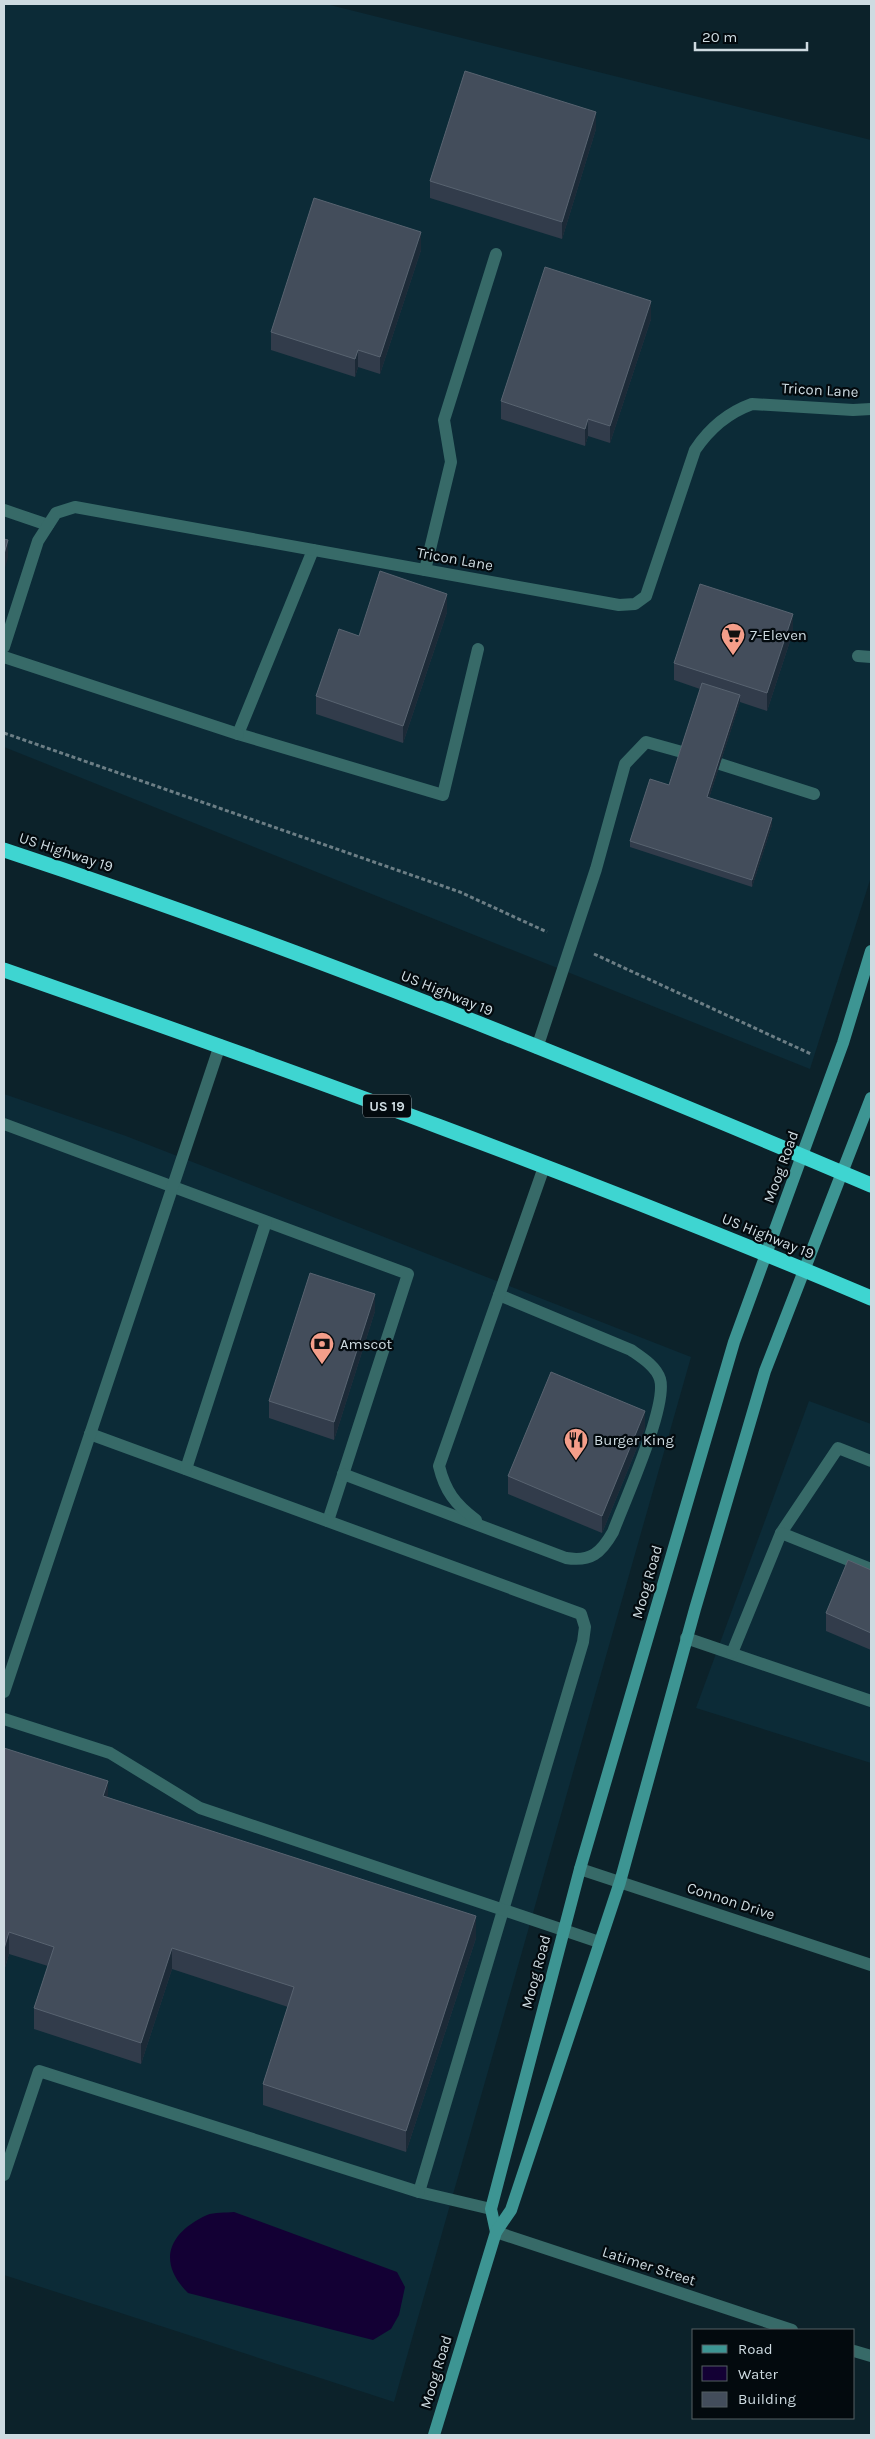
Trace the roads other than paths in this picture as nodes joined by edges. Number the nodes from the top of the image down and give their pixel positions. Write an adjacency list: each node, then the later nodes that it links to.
1 (496, 254): 6 (street)
2 (871, 408): 6 (street, Tricon Lane)
3 (4, 510): 4 (street)
4 (48, 525): 5 (street, Tricon Lane); 7 (street, Tricon Lane)
5 (313, 550): 6 (street, Tricon Lane); 12 (street)
6 (425, 570)
7 (4, 647)
8 (478, 649): 12 (street)
9 (858, 656): 11 (street)
10 (4, 657): 12 (street)
11 (871, 657)
12 (238, 734)
13 (682, 752): 20 (street)
14 (720, 764): 15 (street)
15 (814, 794)
16 (4, 850): 20 (highway, US Highway 19)
17 (871, 950): 23 (street, Moog Road)
18 (4, 970): 19 (highway, US Highway 19 / US 19)
19 (220, 1045): 24 (highway, US Highway 19 / US 19); 27 (street)
20 (537, 1048): 23 (highway, US Highway 19)
21 (871, 1098): 25 (street, Moog Road)
22 (4, 1124): 27 (street)
23 (802, 1157): 25 (highway, US Highway 19); 29 (street, Moog Road)
24 (544, 1167): 29 (highway, US Highway 19 / US 19); 31 (street)
25 (842, 1173): 26 (highway, US Highway 19); 30 (street, Moog Road)
26 (871, 1185)
27 (172, 1186): 28 (street); 33 (street)
28 (266, 1222): 35 (street); 36 (street)
29 (767, 1254): 30 (highway, US Highway 19 / US 19); 46 (street, Moog Road)
30 (804, 1269): 32 (highway, US Highway 19 / US 19); 41 (street, Moog Road)
31 (499, 1295): 38 (street); 38 (street)
32 (871, 1298)
33 (90, 1434): 35 (street); 43 (street)
34 (871, 1460): 39 (street)
35 (186, 1469): 37 (street)
36 (343, 1474): 37 (street); 38 (street)
37 (328, 1521): 48 (street)
38 (483, 1526)
39 (781, 1533): 40 (street); 42 (street)
40 (871, 1569)
41 (686, 1638): 42 (street); 47 (street, Moog Road)
42 (732, 1653): 44 (street)
43 (4, 1692)
44 (871, 1701)
45 (4, 1719): 48 (street)
46 (580, 1869): 47 (street, Connon Drive); 49 (street, Moog Road)
47 (620, 1882): 50 (street, Moog Road); 51 (street, Connon Drive)
48 (503, 1910): 49 (street); 53 (street)
49 (564, 1930): 50 (street); 54 (street, Moog Road)
50 (599, 1942): 55 (street, Moog Road)
51 (871, 1965)
52 (4, 2175): 53 (street)
53 (419, 2192): 54 (street)
54 (491, 2209): 55 (street, Moog Road)
55 (496, 2232): 56 (street, Latimer Street); 59 (street, Moog Road)
56 (789, 2329)
57 (855, 2350): 58 (street)
58 (871, 2356)
59 (434, 2435)

